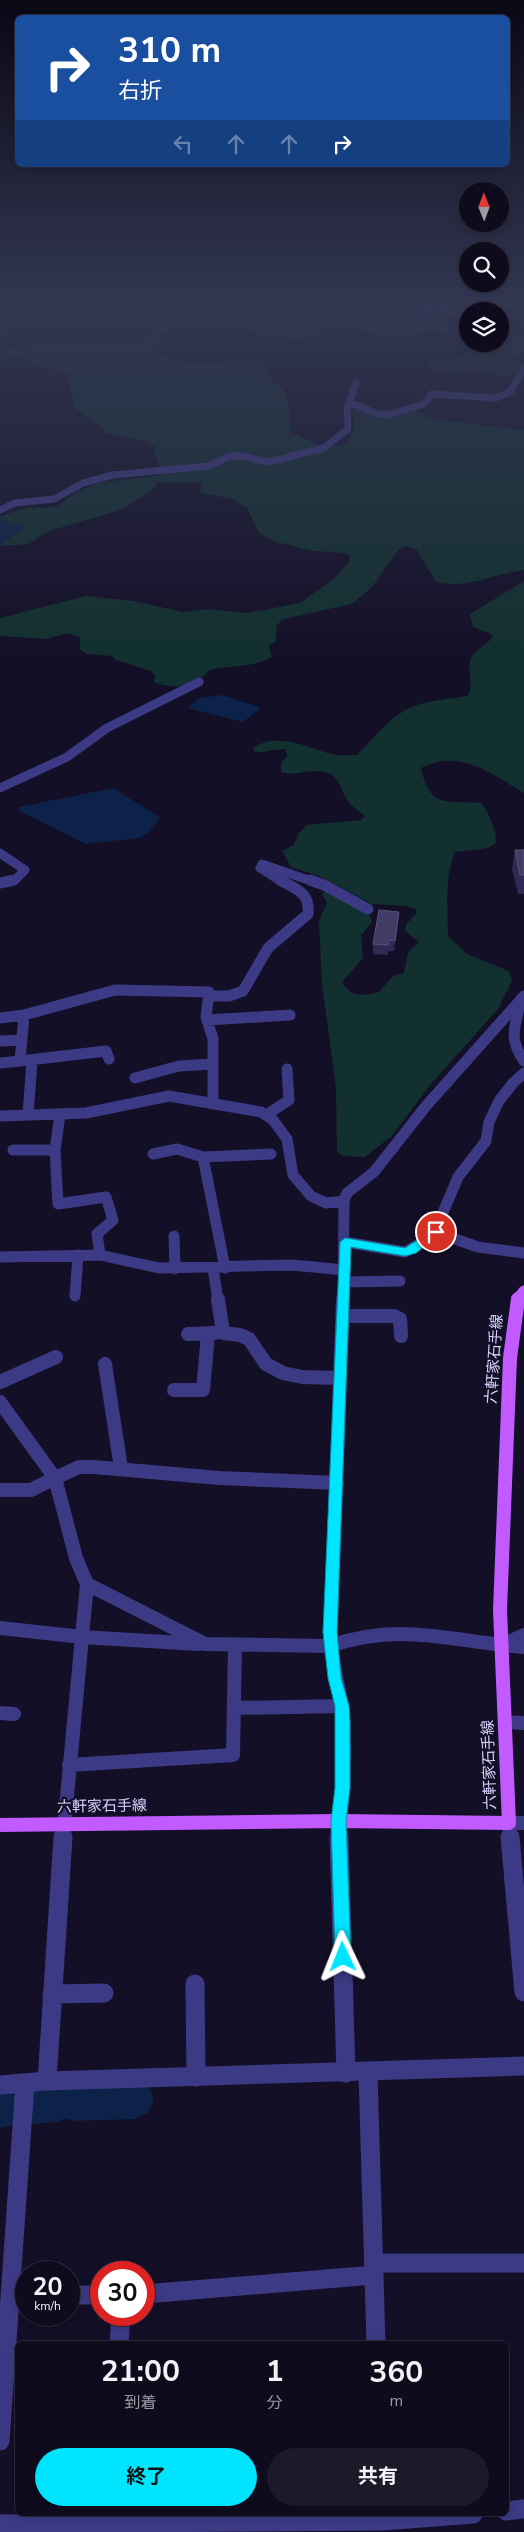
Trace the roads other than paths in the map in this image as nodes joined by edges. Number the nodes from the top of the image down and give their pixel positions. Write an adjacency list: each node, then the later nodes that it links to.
1 (348, 422): 2 (street)
2 (0, 510)
3 (199, 682): 4 (street)
4 (0, 788)
5 (0, 853): 6 (street)
6 (0, 883)
7 (368, 909): 8 (street)
8 (210, 996): 10 (street); 13 (street)
9 (523, 998): 18 (street); 35 (street)
10 (24, 1015): 12 (street); 14 (street)
11 (290, 1015): 13 (street)
12 (0, 1018)
13 (207, 1020): 21 (street)
14 (22, 1040): 15 (street); 20 (street)
15 (0, 1041)
16 (109, 1059): 17 (street)
17 (32, 1061): 20 (street); 26 (street)
18 (524, 1061)
19 (0, 1062): 20 (street)
20 (20, 1062)
21 (213, 1064): 24 (street); 25 (street)
22 (287, 1069): 28 (street)
23 (524, 1073): 36 (street)
24 (135, 1078)
25 (214, 1104): 27 (street); 28 (street)
26 (28, 1114): 27 (street); 29 (street)
27 (60, 1115): 31 (street)
28 (266, 1115): 35 (street)
29 (0, 1116)
30 (13, 1150): 31 (street)
31 (55, 1150): 41 (street)
32 (153, 1154): 34 (street)
33 (271, 1154): 34 (street)
34 (203, 1157): 43 (street)
35 (344, 1201): 38 (street)
36 (436, 1232): 38 (street); 39 (street)
37 (174, 1236): 44 (street)
38 (345, 1242): 45 (street)
39 (524, 1253)
40 (78, 1255): 41 (street); 42 (street); 48 (street)
41 (100, 1255): 44 (street)
42 (0, 1257)
43 (219, 1268): 44 (street); 45 (street); 51 (street)
44 (175, 1269)
45 (344, 1276): 46 (street); 49 (street)
46 (400, 1281)
47 (524, 1292): 50 (main road, 六軒家石手線)
48 (75, 1296)
49 (343, 1316): 54 (street); 57 (street)
50 (519, 1322): 70 (main road, 六軒家石手線)
51 (223, 1333): 53 (street); 57 (street)
52 (188, 1334): 53 (street)
53 (208, 1334): 59 (street)
54 (401, 1336)
55 (56, 1357): 58 (street)
56 (105, 1364): 61 (street)
57 (340, 1378): 63 (street)
58 (0, 1382)
59 (174, 1390)
60 (0, 1402): 62 (street)
61 (121, 1468): 62 (street); 63 (street)
62 (55, 1478): 64 (street); 65 (street)
63 (337, 1483): 72 (street)
64 (0, 1490)
65 (87, 1584): 68 (street); 69 (street)
66 (0, 1628): 68 (street)
67 (524, 1635): 70 (street)
68 (82, 1637): 69 (street); 78 (street)
69 (205, 1644): 71 (street)
70 (502, 1645): 72 (street); 73 (street); 76 (main road, 六軒家石手線)
71 (236, 1646): 72 (street); 75 (street)
72 (330, 1646): 74 (street)
73 (524, 1647)
74 (342, 1706): 75 (street); 79 (street)
75 (234, 1708): 78 (street)
76 (505, 1722): 77 (street); 80 (main road, 六軒家石手線)
77 (524, 1723)
78 (69, 1765): 81 (street)
79 (338, 1821): 80 (main road, 六軒家石手線); 81 (main road, 六軒家石手線); 88 (street)
80 (516, 1823): 84 (street)
81 (64, 1824): 82 (main road, 六軒家石手線); 86 (street)
82 (0, 1825)
83 (196, 1984): 90 (street)
84 (524, 1992)
85 (104, 1993): 86 (street)
86 (52, 1994): 91 (street)
87 (524, 2066): 89 (street)
88 (346, 2073): 89 (street); 90 (street)
89 (368, 2073): 96 (street)
90 (196, 2077): 91 (street)
91 (46, 2081): 92 (street)
92 (25, 2084): 93 (street); 94 (street)
93 (0, 2085)
94 (20, 2261)
95 (524, 2263): 96 (street)
96 (374, 2269): 97 (street); 101 (street)
97 (155, 2293)
98 (15, 2314): 102 (street)
99 (120, 2326): 100 (street)
100 (119, 2341)
101 (376, 2341)
102 (3, 2375): 103 (street)
103 (0, 2441)
104 (524, 2509): 105 (street)
105 (509, 2511)
106 (450, 2516): 109 (street)
107 (109, 2518): 108 (street); 110 (street)
108 (257, 2518): 109 (street)
109 (382, 2522)
110 (0, 2524)

